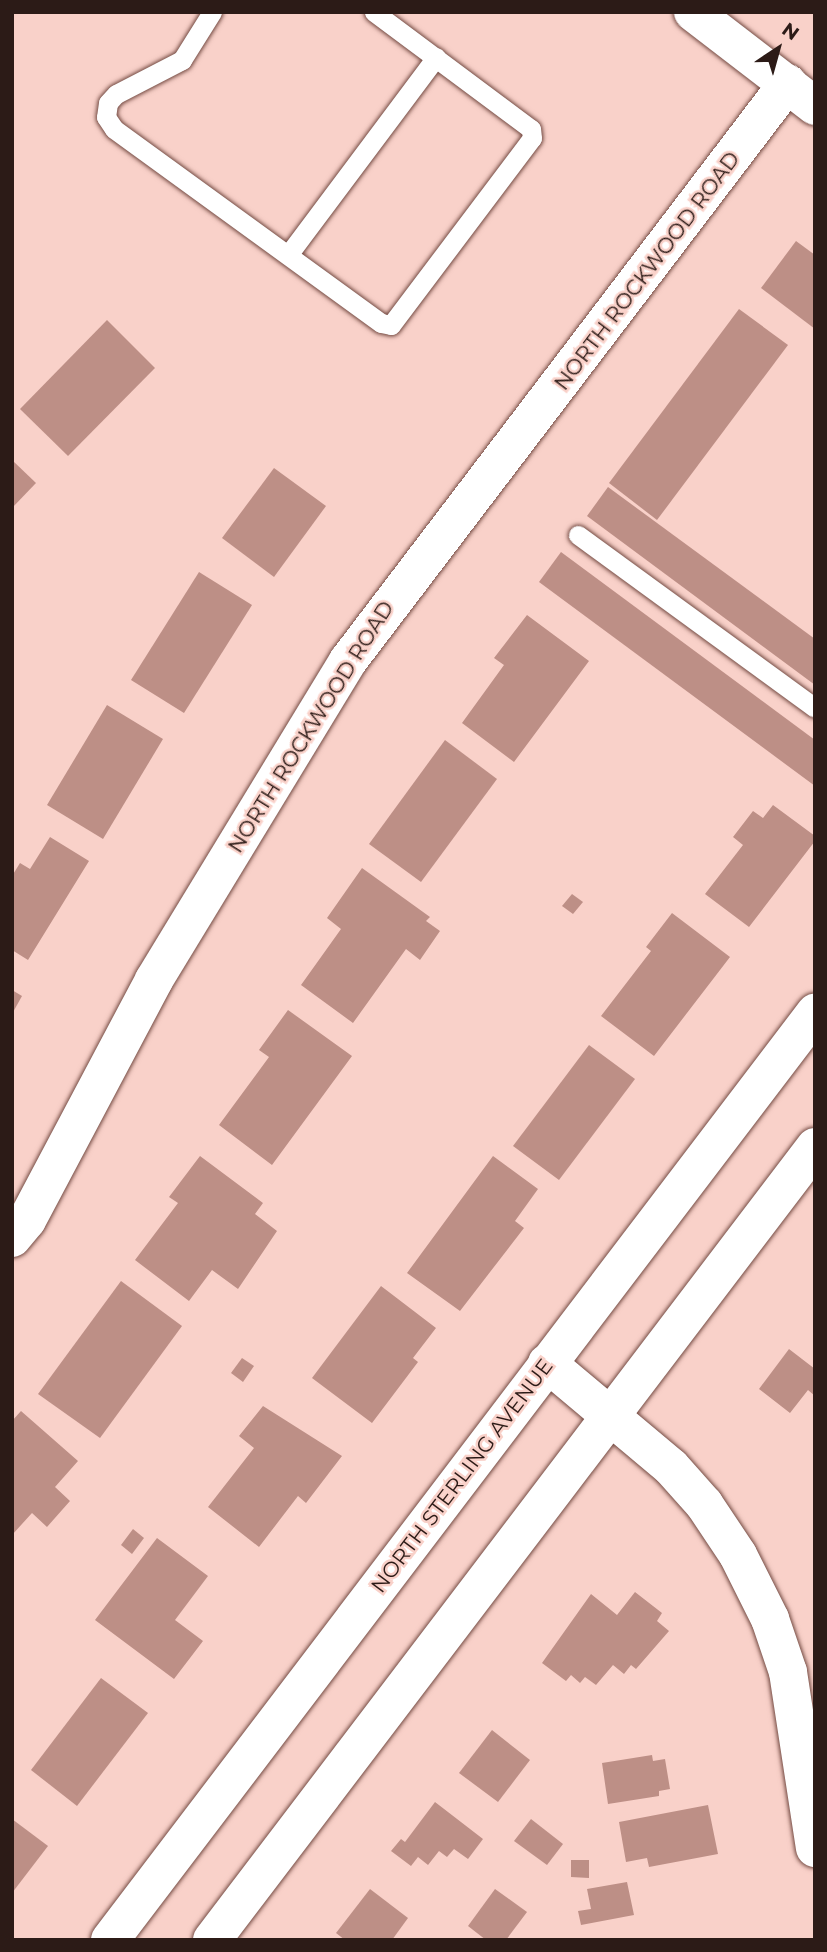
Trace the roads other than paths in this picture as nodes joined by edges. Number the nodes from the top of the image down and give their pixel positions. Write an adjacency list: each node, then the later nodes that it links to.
1 (212, 12): 6 (lane)
2 (374, 12): 4 (lane)
3 (693, 12): 5 (main road)
4 (436, 57): 6 (lane); 6 (lane)
5 (806, 95): 11 (main road, NORTH ROCKWOOD ROAD)
6 (288, 255)
7 (578, 534): 8 (lane)
8 (815, 708)
9 (815, 1013): 12 (main road, NORTH STERLING AVENUE)
10 (815, 1147): 13 (main road)
11 (12, 1238)
12 (547, 1363): 13 (main road); 15 (main road, NORTH STERLING AVENUE)
13 (612, 1414): 14 (main road); 16 (main road)
14 (815, 1848)
15 (110, 1940)
16 (212, 1940)

